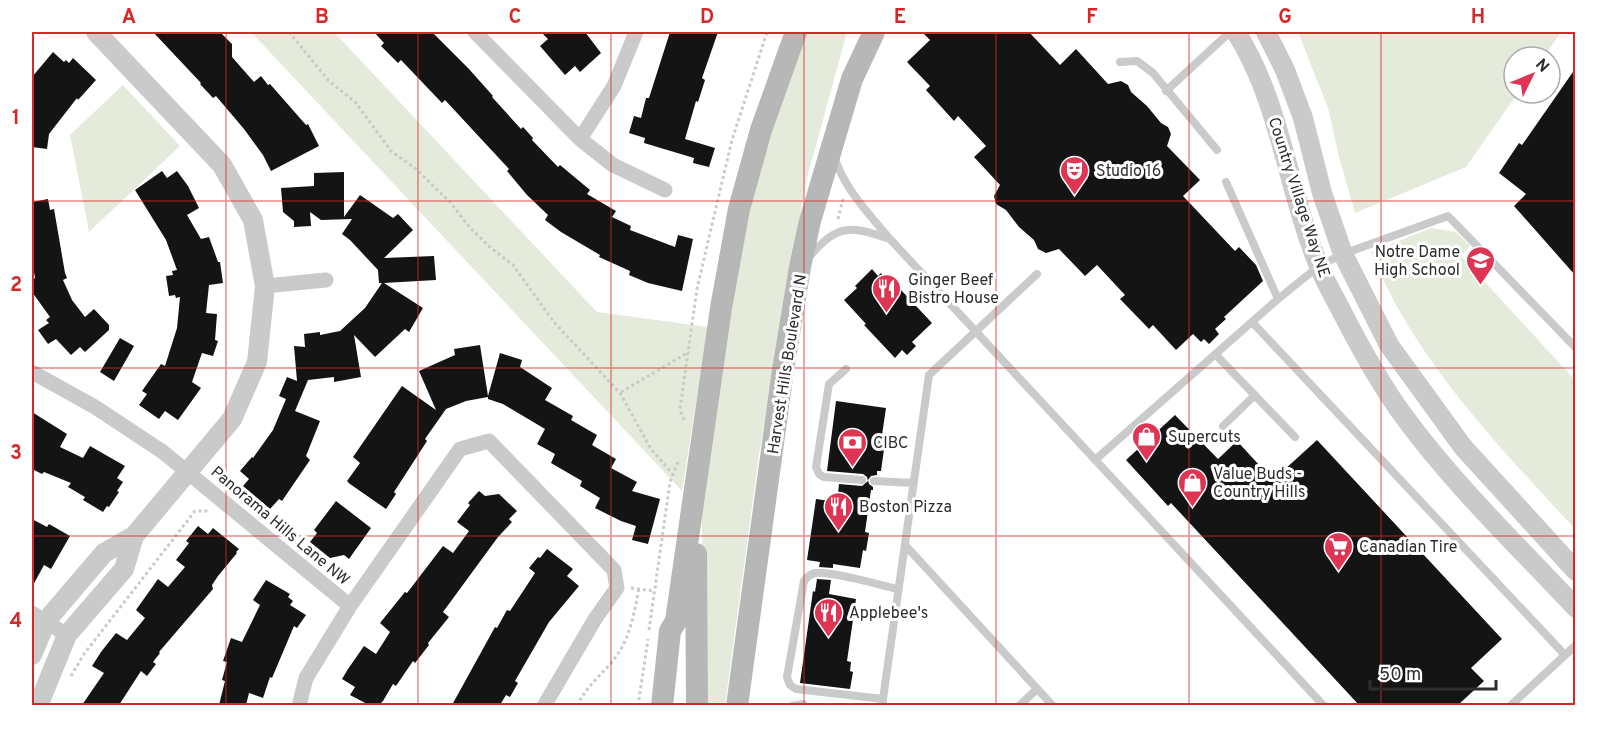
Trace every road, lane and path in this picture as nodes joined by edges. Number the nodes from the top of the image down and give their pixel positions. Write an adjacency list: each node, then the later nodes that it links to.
1 (96, 32): 27 (street)
2 (290, 32): 35 (path)
3 (475, 32): 14 (street)
4 (636, 32): 14 (street)
5 (796, 32): 47 (main road)
6 (861, 32): 12 (main road)
7 (874, 32): 12 (main road, Harvest Hills Boulevard N)
8 (1230, 32): 13 (lane)
9 (1236, 32): 23 (street, Country Village Way NE)
10 (1266, 32): 22 (street, Country Village Way NE)
11 (1120, 62): 13 (lane)
12 (852, 79): 15 (main road, Harvest Hills Boulevard N)
13 (1166, 91): 16 (lane)
14 (580, 139): 18 (street)
15 (832, 149): 21 (lane); 24 (main road, Harvest Hills Boulevard N)
16 (1216, 150)
17 (1226, 182): 28 (lane)
18 (665, 190)
19 (845, 191): 20 (path)
20 (837, 219)
21 (889, 238): 24 (lane); 30 (lane)
22 (1343, 254): 23 (lane); 31 (lane); 51 (street, Country Village Way NE)
23 (1319, 266): 28 (lane); 57 (street, Country Village Way NE)
24 (800, 267): 76 (main road, Harvest Hills Boulevard N)
25 (1037, 274): 30 (lane)
26 (326, 280): 27 (street)
27 (265, 286): 42 (street)
28 (1278, 299): 29 (lane)
29 (1252, 322): 32 (lane); 63 (lane)
30 (975, 331): 41 (lane); 46 (lane)
31 (1575, 348)
32 (1216, 355): 36 (lane); 41 (lane)
33 (846, 369): 44 (lane)
34 (32, 372): 42 (street, Panorama Hills Lane NW)
35 (620, 393): 37 (path); 43 (path)
36 (1255, 395): 38 (lane); 39 (lane)
37 (686, 424)
38 (1223, 426)
39 (1295, 437)
40 (681, 455): 43 (path)
41 (1095, 460): 80 (lane)
42 (189, 471): 49 (street); 56 (street, Panorama Hills Lane NW)
43 (672, 473): 55 (path)
44 (862, 480)
45 (874, 481): 46 (lane)
46 (914, 483): 50 (lane)
47 (693, 503): 59 (main road); 75 (main road)
48 (214, 514): 64 (path)
49 (134, 536): 58 (street); 60 (street)
50 (904, 546): 54 (lane); 65 (lane)
51 (1575, 571)
52 (617, 588): 53 (path); 56 (street); 70 (street)
53 (639, 588): 55 (path); 71 (path)
54 (898, 589): 66 (lane); 66 (lane)
55 (654, 591): 72 (path)
56 (350, 606): 69 (street)
57 (1575, 608)
58 (39, 617): 60 (street); 62 (street)
59 (670, 631): 73 (main road); 74 (main road)
60 (67, 635): 68 (street)
61 (1575, 645): 63 (lane)
62 (32, 655)
63 (1565, 655): 81 (lane)
64 (67, 683)
65 (1037, 689): 78 (lane); 79 (lane)
66 (882, 702)
67 (803, 704): 77 (lane)
68 (38, 705)
69 (299, 705)
70 (544, 705)
71 (577, 705)
72 (638, 705)
73 (652, 705)
74 (662, 705)
75 (697, 705)
76 (737, 705)
77 (792, 705)
78 (1022, 705)
79 (1053, 705)
80 (1324, 705)
81 (1510, 705)

